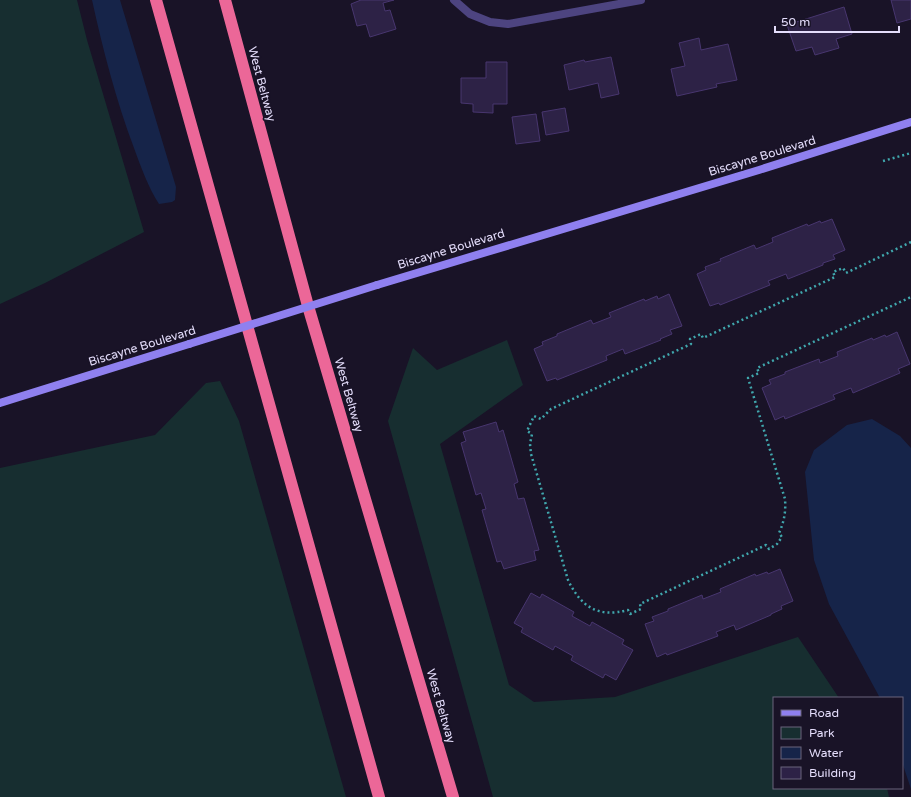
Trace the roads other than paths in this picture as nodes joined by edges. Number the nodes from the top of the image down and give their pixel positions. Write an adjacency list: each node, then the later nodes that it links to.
1 (156, 0): 7 (highway)
2 (225, 0): 8 (highway, West Beltway)
3 (454, 0): 4 (street)
4 (641, 0)
5 (911, 122): 6 (street, Biscayne Boulevard, bridge)
6 (0, 403)
7 (379, 797)
8 (453, 797)

